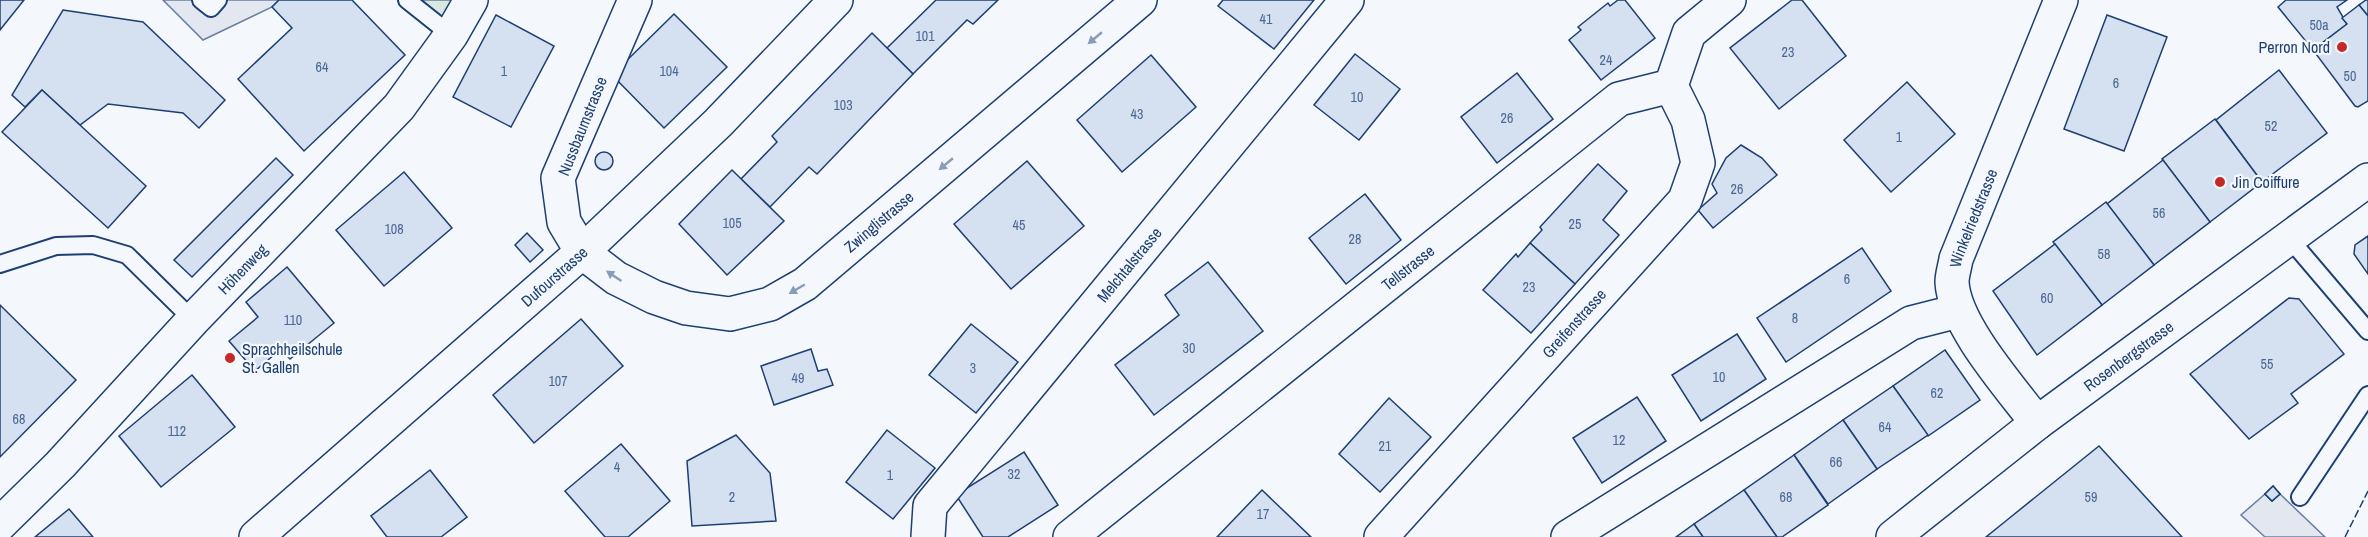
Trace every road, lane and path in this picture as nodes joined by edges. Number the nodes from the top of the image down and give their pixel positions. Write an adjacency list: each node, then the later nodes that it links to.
1 (201, 0): 2 (lane)
2 (218, 0)
3 (408, 0): 11 (lane)
4 (471, 0): 11 (street, Höhenweg)
5 (635, 0): 15 (street, Nussbaumstrasse)
6 (836, 0): 15 (street, Dufourstrasse)
7 (1140, 0): 15 (street, Zwinglistrasse, one-way to 15)
8 (1347, 0): 25 (street, Melchtalstrasse)
9 (1729, 0): 12 (street)
10 (2061, 0): 17 (street, Winkelriedstrasse)
11 (451, 35): 18 (street, Höhenweg)
12 (1671, 86): 26 (street, Tellstrasse); 27 (street, Greifenstrasse)
13 (2368, 180): 14 (street, Rosenbergstrasse)
14 (2288, 237): 19 (lane); 21 (street, Rosenbergstrasse)
15 (582, 252): 24 (street, Dufourstrasse)
16 (0, 264): 18 (lane)
17 (1959, 310): 21 (street, Winkelriedstrasse); 28 (street)
18 (193, 321): 23 (street, Höhenweg)
19 (2368, 331)
20 (2368, 395): 22 (lane)
21 (2037, 423): 29 (street, Rosenbergstrasse)
22 (2300, 496)
23 (0, 524)
24 (256, 537)
25 (928, 537)
26 (1070, 537)
27 (1381, 537)
28 (1568, 537)
29 (1893, 537)

